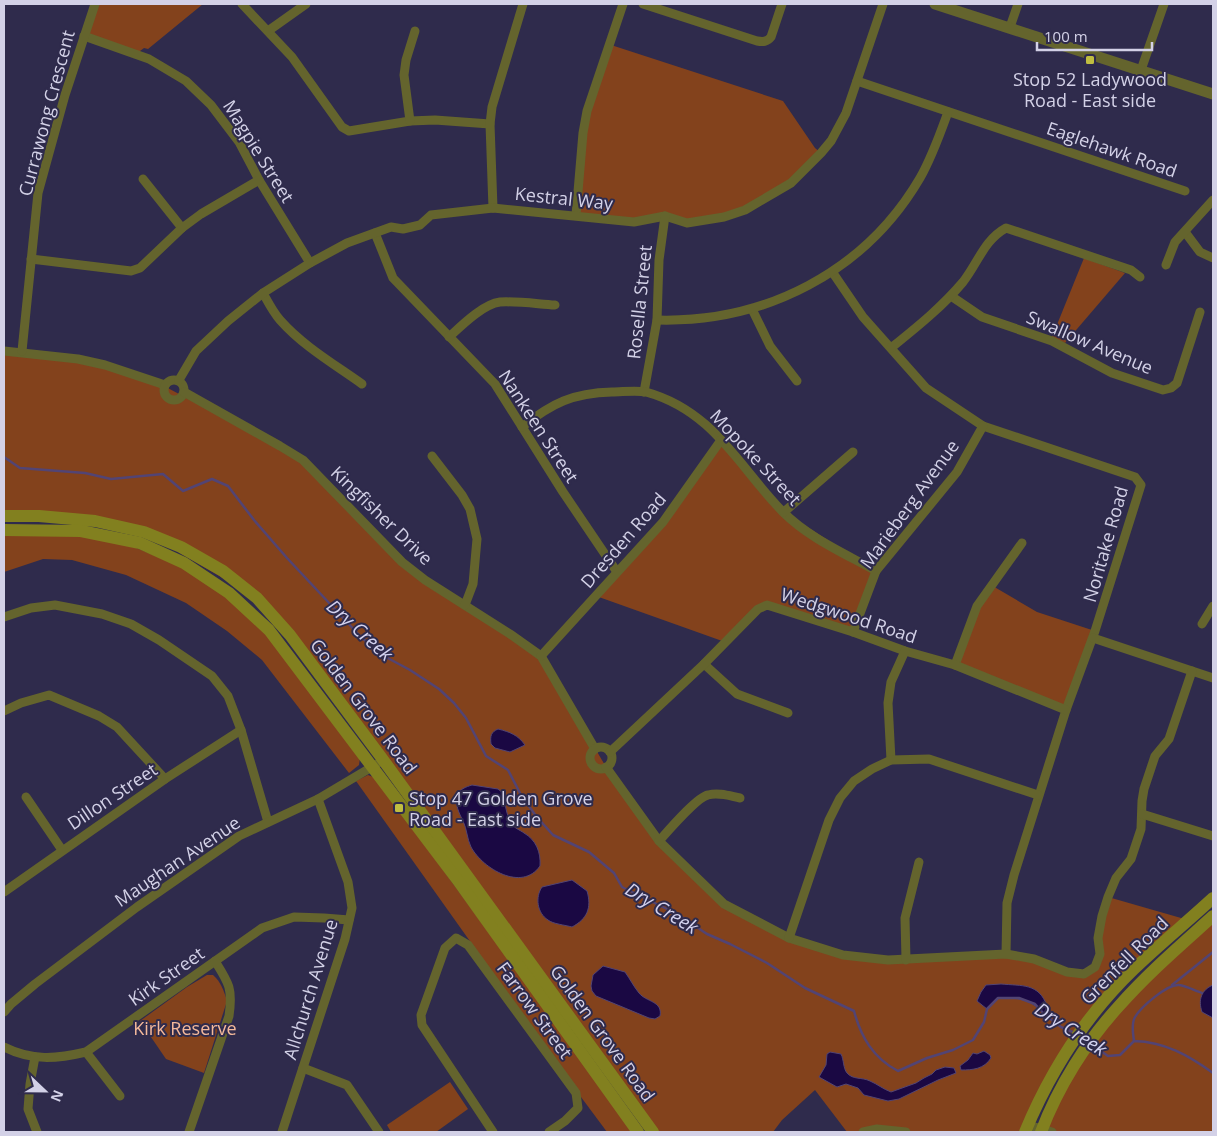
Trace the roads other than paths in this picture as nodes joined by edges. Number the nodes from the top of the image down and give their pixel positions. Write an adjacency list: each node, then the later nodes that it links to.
1 (95, 4): 15 (street, Currawong Crescent)
2 (242, 4): 13 (street)
3 (306, 4): 13 (street)
4 (523, 4): 21 (street)
5 (623, 4): 27 (street)
6 (643, 4): 7 (street)
7 (782, 4)
8 (883, 4): 17 (street, Kestral Way)
9 (935, 4): 12 (street)
10 (1018, 4): 12 (street)
11 (1164, 4): 16 (street)
12 (1010, 27): 16 (street)
13 (268, 31): 20 (street)
14 (415, 31): 20 (street)
15 (84, 36): 23 (street, Magpie Street); 33 (street, Currawong Crescent)
16 (1141, 70): 18 (street)
17 (857, 81): 19 (street, Eaglehawk Road); 28 (street, Kestral Way)
18 (1213, 94)
19 (948, 112): 24 (street, Eaglehawk Road); 36 (street)
20 (410, 122): 21 (street)
21 (490, 124): 26 (street)
22 (142, 179): 29 (street)
23 (259, 180): 29 (street); 34 (street, Magpie Street)
24 (1185, 191)
25 (1213, 200): 30 (street)
26 (494, 208): 27 (street, Kestral Way); 31 (street, Kestral Way)
27 (576, 215): 28 (street, Kestral Way)
28 (665, 216): 43 (street, Rosella Street)
29 (182, 228): 33 (street)
30 (1185, 232): 32 (street); 35 (street)
31 (375, 233): 34 (street, Kestral Way); 44 (street, Nankeen Street)
32 (1213, 258)
33 (31, 259): 47 (street, Currawong Crescent)
34 (310, 263): 38 (street, Kestral Way)
35 (1166, 265)
36 (833, 272): 41 (street); 45 (street, Noritake Road)
37 (1140, 277): 39 (street)
38 (263, 293): 48 (street, Kestral Way); 50 (street)
39 (951, 296): 42 (street, Swallow Avenue); 45 (street)
40 (555, 305): 44 (street)
41 (752, 309): 43 (street); 49 (street)
42 (1200, 312)
43 (657, 320): 53 (street, Rosella Street)
44 (449, 337): 55 (street, Nankeen Street)
45 (891, 348): 54 (street, Noritake Road)
46 (4, 351): 47 (street)
47 (22, 352): 51 (street)
48 (178, 380): 51 (street); 52 (street)
49 (797, 381)
50 (362, 384)
51 (165, 385): 52 (street)
52 (184, 392): 65 (street, Kingfisher Drive)
53 (644, 392): 55 (street, Mopoke Street); 56 (street, Mopoke Street)
54 (983, 426): 63 (street, Marieberg Avenue); 70 (street, Noritake Road)
55 (522, 427): 64 (street, Nankeen Street)
56 (721, 440): 59 (street, Mopoke Street); 64 (street, Dresden Road)
57 (853, 452): 59 (street)
58 (432, 456): 65 (street)
59 (784, 512): 63 (street, Mopoke Street)
60 (4, 516): 83 (main road, Golden Grove Road)
61 (4, 530): 85 (main road, Golden Grove Road)
62 (1022, 543): 74 (street)
63 (876, 571): 69 (street, Marieberg Avenue)
64 (617, 572): 72 (street, Dresden Road)
65 (465, 605): 72 (street, Kingfisher Drive)
66 (1213, 606): 68 (street)
67 (4, 617): 80 (street)
68 (1202, 624)
69 (853, 632): 71 (street, Wedgwood Road); 73 (street, Wedgwood Road)
70 (1093, 638): 75 (street); 77 (street, Noritake Road)
71 (905, 651): 74 (street, Wedgwood Road); 84 (street)
72 (541, 656): 81 (street, Kingfisher Drive)
73 (704, 664): 79 (street); 82 (street, Wedgwood Road)
74 (955, 665): 77 (street, Wedgwood Road)
75 (1192, 671): 76 (street); 92 (street)
76 (1213, 678)
77 (1066, 710): 88 (street, Noritake Road)
78 (4, 711): 87 (street)
79 (788, 713)
80 (241, 730): 87 (street, Dillon Street); 93 (street)
81 (595, 749): 82 (street); 86 (street)
82 (610, 752): 86 (street)
83 (383, 760): 85 (street, Maughan Avenue); 121 (main road, Golden Grove Road)
84 (892, 760): 88 (street); 102 (street)
85 (371, 767): 90 (street, Maughan Avenue); 120 (main road, Golden Grove Road)
86 (606, 767): 95 (street)
87 (165, 779): 96 (street, Dillon Street)
88 (1038, 795): 103 (street, Noritake Road)
89 (26, 797): 96 (street)
90 (318, 798): 93 (street, Maughan Avenue); 101 (street, Allchurch Avenue)
91 (740, 798): 95 (street)
92 (1142, 814): 94 (street); 103 (street)
93 (268, 822): 106 (street, Maughan Avenue)
94 (1213, 836)
95 (659, 841): 102 (street)
96 (62, 850): 98 (street, Dillon Street)
97 (919, 862): 104 (street)
98 (4, 892)
99 (1213, 898): 112 (main road, Grenfell Road)
100 (1213, 916): 113 (main road, Grenfell Road)
101 (349, 920): 105 (street, Kirk Street); 110 (street, Allchurch Avenue)
102 (789, 938): 104 (street)
103 (1006, 954): 104 (street)
104 (906, 960)
105 (215, 961): 108 (street, Kirk Street); 115 (street)
106 (4, 1012)
107 (4, 1047): 109 (street, Kirk Street)
108 (86, 1052): 109 (street, Kirk Street); 111 (street)
109 (36, 1057): 114 (street)
110 (303, 1068): 116 (street, Allchurch Avenue); 117 (street)
111 (120, 1096)
112 (1027, 1128): 113 (street)
113 (1045, 1131)
114 (37, 1132)
115 (188, 1132)
116 (282, 1132)
117 (379, 1132)
118 (493, 1132): 119 (street, Farrow Street)
119 (549, 1132)
120 (638, 1132)
121 (653, 1132)
122 (862, 1132): 123 (street)
123 (906, 1132)

